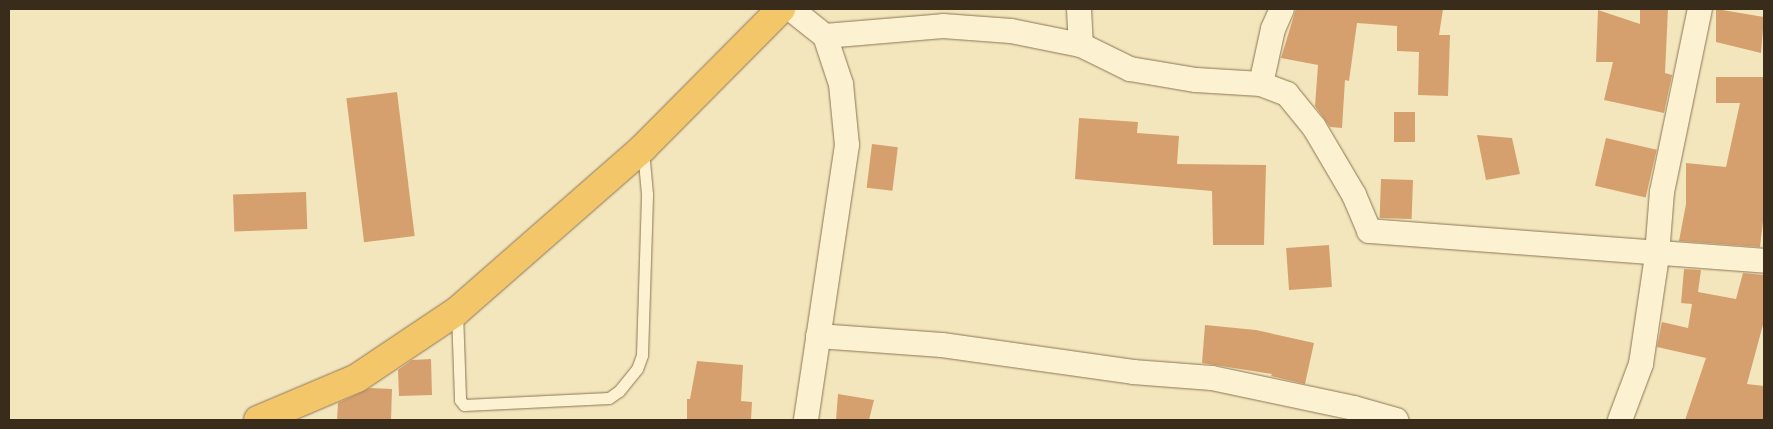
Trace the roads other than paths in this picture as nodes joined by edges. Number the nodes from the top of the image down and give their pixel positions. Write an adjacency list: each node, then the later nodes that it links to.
1 (780, 9): 9 (highway)
2 (791, 9): 6 (street)
3 (1079, 9): 7 (street)
4 (1282, 9): 8 (street)
5 (1700, 9): 10 (street)
6 (825, 36): 7 (street); 13 (street)
7 (1081, 45): 8 (street)
8 (1261, 84): 10 (street)
9 (643, 148): 12 (highway); 12 (lane)
10 (1657, 255): 11 (street); 17 (street)
11 (1764, 261)
12 (457, 311): 14 (highway)
13 (818, 336): 15 (street); 16 (street)
14 (258, 420)
15 (806, 420)
16 (1396, 420)
17 (1620, 420)

